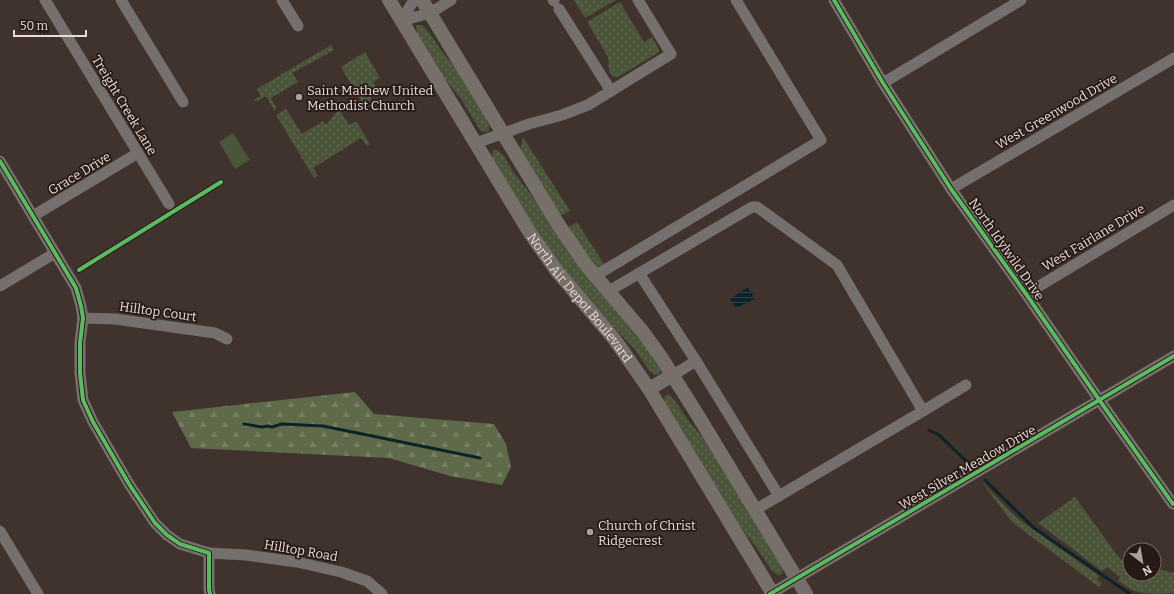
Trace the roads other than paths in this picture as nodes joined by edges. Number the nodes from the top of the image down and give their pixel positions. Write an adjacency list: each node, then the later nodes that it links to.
1 (45, 0): 22 (street, Treight Creek Lane)
2 (120, 0): 19 (street)
3 (282, 0): 15 (street)
4 (389, 0): 14 (main road, North Air Depot Boulevard)
5 (414, 0): 14 (street)
6 (422, 0): 13 (main road, North Air Depot Boulevard)
7 (452, 0): 13 (street)
8 (638, 0): 18 (street)
9 (736, 0): 30 (street)
10 (834, 0): 17 (street, North Idylwild Drive)
11 (1021, 0): 17 (street)
12 (555, 3): 18 (street)
13 (430, 13): 14 (street); 20 (main road, North Air Depot Boulevard)
14 (401, 21): 21 (main road, North Air Depot Boulevard)
15 (298, 26)
16 (1174, 58): 24 (street, West Greenwood Drive)
17 (883, 83): 24 (street, North Idylwild Drive)
18 (611, 91): 20 (street)
19 (183, 102)
20 (502, 133): 21 (street); 30 (main road, North Air Depot Boulevard)
21 (476, 143): 40 (main road, North Air Depot Boulevard)
22 (138, 153): 25 (street, Treight Creek Lane); 27 (street, Grace Drive)
23 (0, 161): 27 (street, Hilltop Road)
24 (951, 189): 33 (street, North Idylwild Drive)
25 (169, 204)
26 (1174, 205): 33 (street, West Fairlane Drive)
27 (33, 216): 28 (street, Hilltop Road)
28 (55, 253): 31 (street); 34 (street, Hilltop Road)
29 (639, 273): 32 (street); 37 (street); 42 (street)
30 (595, 276): 32 (main road, North Air Depot Boulevard)
31 (0, 286)
32 (609, 291): 38 (main road, North Air Depot Boulevard)
33 (1026, 294): 41 (street, North Idylwild Drive)
34 (83, 318): 35 (street, Hilltop Court); 47 (street, Hilltop Road)
35 (227, 339)
36 (1174, 356): 41 (street, West Silver Meadow Drive)
37 (696, 361): 38 (street); 43 (street)
38 (673, 375): 40 (main road); 45 (main road, North Air Depot Boulevard)
39 (966, 385): 42 (street)
40 (649, 389): 52 (main road, North Air Depot Boulevard)
41 (1100, 401): 44 (street, North Idylwild Drive); 48 (street, West Silver Meadow Drive)
42 (923, 411): 43 (street)
43 (779, 496): 45 (street)
44 (1173, 503)
45 (755, 510): 48 (main road, North Air Depot Boulevard)
46 (0, 532): 49 (street)
47 (209, 553): 50 (street); 51 (street, Hilltop Road)
48 (796, 578): 52 (street, West Silver Meadow Drive); 53 (main road, North Air Depot Boulevard)
49 (38, 594)
50 (210, 594)
51 (382, 594)
52 (772, 594)
53 (806, 594)

